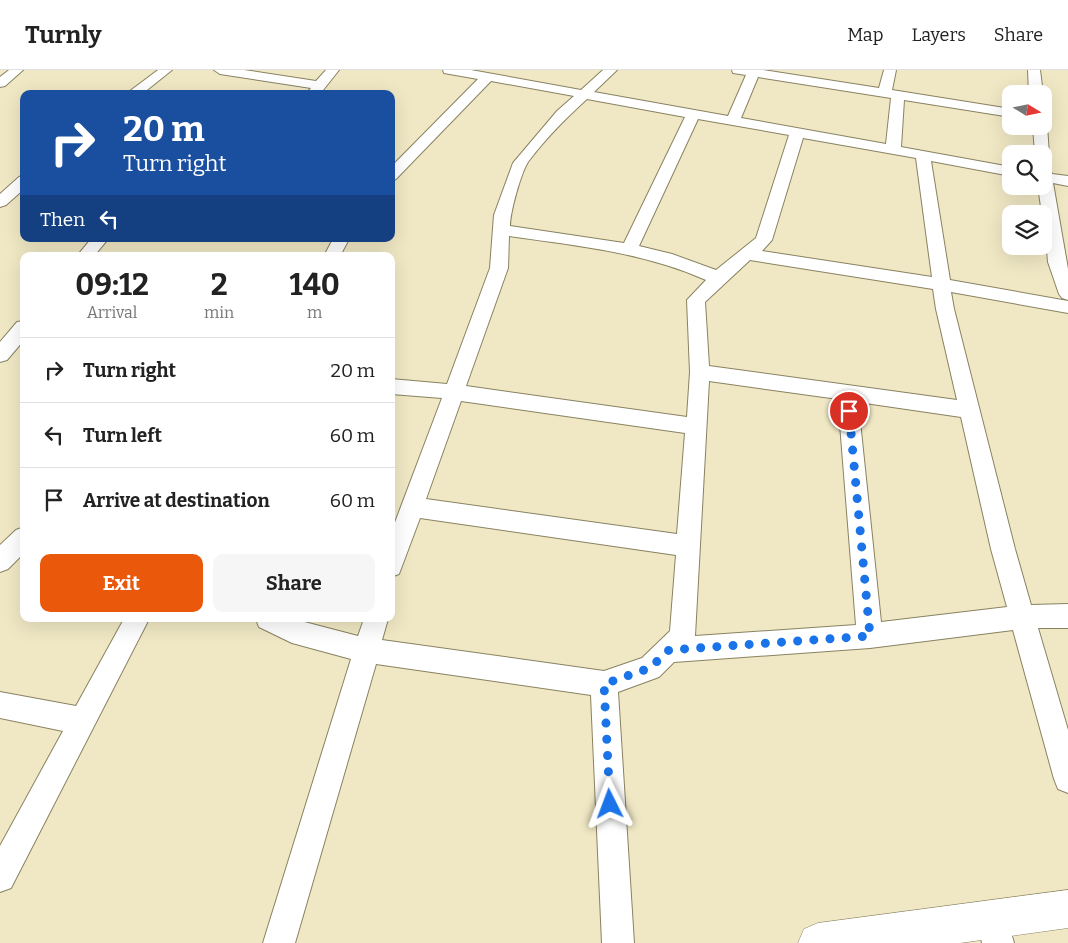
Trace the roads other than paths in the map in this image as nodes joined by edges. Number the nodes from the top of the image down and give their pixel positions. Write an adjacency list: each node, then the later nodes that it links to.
1 (17, 70): 12 (street)
2 (166, 70): 14 (street)
3 (220, 70): 15 (street)
4 (333, 70): 15 (street)
5 (449, 70): 11 (street)
6 (611, 70): 17 (street)
7 (738, 70): 10 (street)
8 (890, 70): 16 (street)
9 (1034, 70): 13 (street)
10 (755, 71): 16 (street); 20 (street)
11 (488, 77): 17 (street); 25 (street)
12 (0, 83)
13 (1035, 85)
14 (138, 90)
15 (317, 90)
16 (892, 94): 18 (street); 22 (street)
17 (585, 95): 19 (street); 31 (street)
18 (1002, 112)
19 (693, 115): 20 (street); 33 (street)
20 (732, 122): 21 (street)
21 (798, 134): 22 (street); 35 (street)
22 (893, 151): 23 (street)
23 (923, 156): 24 (street); 37 (street)
24 (1002, 170)
25 (395, 172)
26 (1052, 178): 27 (street)
27 (1068, 181)
28 (20, 183): 30 (street)
29 (1047, 195): 38 (street)
30 (2, 197)
31 (502, 230): 33 (street); 44 (street)
32 (97, 242): 34 (street)
33 (629, 250): 36 (street)
34 (89, 252)
35 (747, 254): 36 (street); 37 (street)
36 (718, 278): 42 (street)
37 (941, 284): 39 (street); 46 (street)
38 (1068, 294)
39 (1068, 307)
40 (20, 332): 41 (street)
41 (0, 355)
42 (700, 372): 45 (street); 47 (street)
43 (395, 386): 44 (street)
44 (454, 392): 47 (street); 48 (street)
45 (847, 392): 46 (street); 58 (street)
46 (970, 410): 54 (street)
47 (696, 426): 50 (street)
48 (412, 508): 50 (street); 51 (street)
49 (20, 541): 52 (street)
50 (688, 546): 60 (street)
51 (395, 555)
52 (0, 561)
53 (1068, 616): 54 (street)
54 (1022, 617): 58 (street); 64 (street)
55 (135, 622): 63 (street)
56 (274, 622): 59 (street)
57 (375, 622): 59 (street)
58 (870, 636): 60 (street)
59 (366, 650): 61 (street); 68 (street)
60 (669, 650): 61 (street)
61 (604, 684): 69 (street)
62 (0, 705): 63 (street)
63 (83, 721): 65 (street)
64 (1068, 779)
65 (0, 877)
66 (1068, 909): 67 (street)
67 (996, 931): 70 (street)
68 (279, 943)
69 (618, 943)
70 (818, 943)

